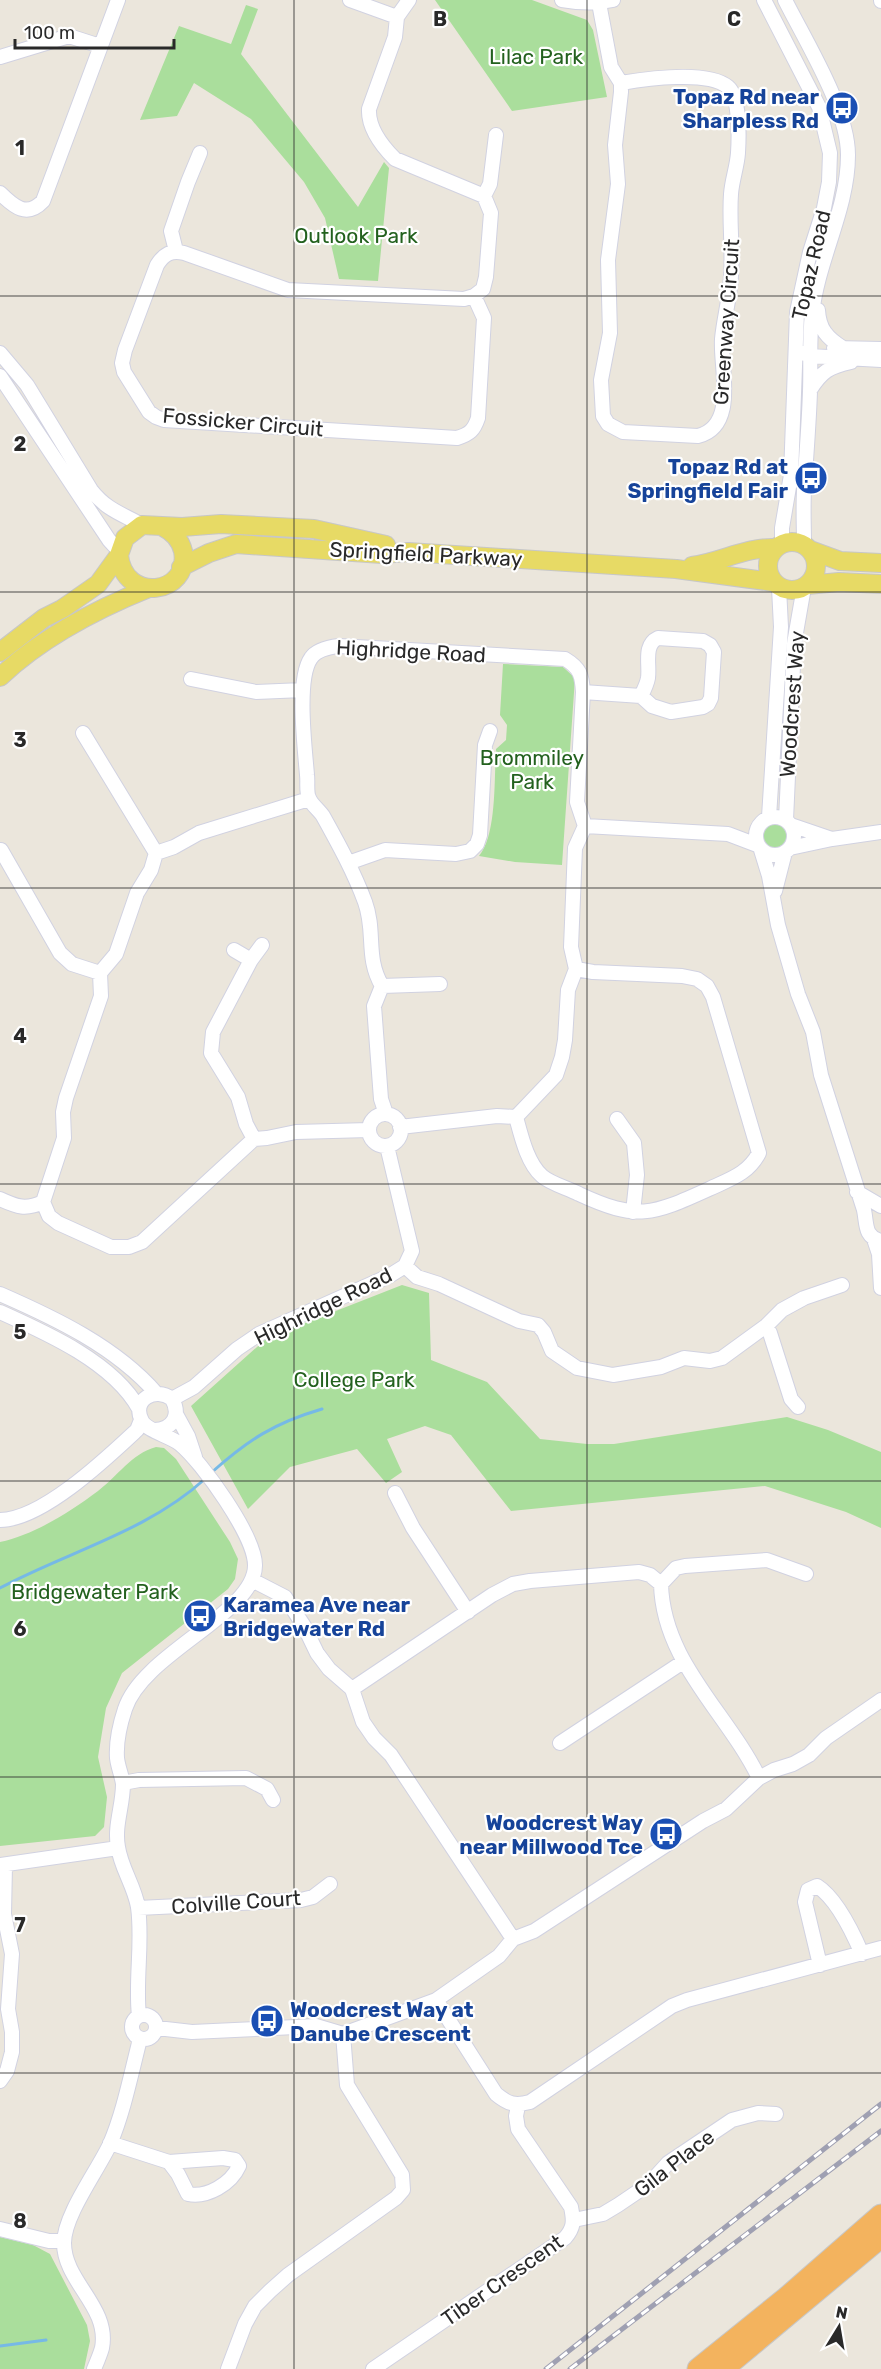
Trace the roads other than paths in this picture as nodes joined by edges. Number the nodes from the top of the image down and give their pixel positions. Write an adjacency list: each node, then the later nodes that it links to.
1 (118, 0): 9 (street)
2 (350, 0): 8 (street)
3 (409, 0): 8 (street)
4 (562, 0): 7 (street)
5 (764, 0): 20 (street, Topaz Road)
6 (785, 0): 17 (street, Topaz Road)
7 (606, 2): 11 (street, Greenway Circuit)
8 (397, 17): 15 (street)
9 (100, 46): 10 (street); 14 (street)
10 (0, 57)
11 (621, 83): 11 (street, Greenway Circuit)
12 (496, 135): 15 (street)
13 (200, 153): 16 (street)
14 (0, 193)
15 (484, 196): 18 (street)
16 (176, 251): 18 (street); 18 (street, Fossicker Circuit)
17 (817, 278): 19 (street, Topaz Road); 20 (street, Topaz Road)
18 (474, 296)
19 (844, 348): 20 (street); 22 (street)
20 (805, 351): 22 (street); 24 (street, Topaz Road); 27 (street, Topaz Road)
21 (0, 353): 25 (street)
22 (878, 353): 24 (street)
23 (0, 376): 30 (street)
24 (810, 390): 28 (street, Topaz Road)
25 (142, 525): 26 (main road); 30 (main road)
26 (163, 527): 29 (main road); 32 (main road)
27 (778, 546): 28 (main road); 33 (main road, Springfield Parkway); 35 (main road)
28 (807, 548): 31 (main road); 36 (main road)
29 (408, 552): 32 (main road, Springfield Parkway); 33 (main road, Springfield Parkway)
30 (120, 554): 37 (main road); 38 (main road)
31 (881, 563)
32 (181, 567): 37 (main road)
33 (676, 569): 35 (main road, Springfield Parkway)
34 (881, 584): 36 (main road)
35 (776, 585): 36 (main road); 47 (street, Woodcrest Way)
36 (806, 586): 48 (street, Woodcrest Way)
37 (149, 588): 39 (main road)
38 (0, 652)
39 (0, 677)
40 (191, 679): 41 (street)
41 (303, 690): 42 (street, Highridge Road); 46 (street, Highridge Road)
42 (583, 692): 43 (street); 49 (street, Highridge Road)
43 (641, 696): 43 (street)
44 (490, 731): 57 (street)
45 (83, 733): 56 (street)
46 (309, 799): 56 (street); 57 (street)
47 (765, 820): 48 (street); 51 (street); 53 (street)
48 (789, 823): 52 (street); 55 (street)
49 (585, 826): 51 (street); 62 (street)
50 (881, 832): 52 (street)
51 (728, 834): 53 (street)
52 (832, 838): 55 (street)
53 (759, 847): 55 (street); 58 (street)
54 (1, 850): 63 (street)
55 (788, 850): 58 (street)
56 (156, 853): 63 (street)
57 (348, 863): 65 (street)
58 (774, 903): 73 (street)
59 (262, 945): 61 (street)
60 (234, 950): 61 (street)
61 (251, 960): 71 (street)
62 (576, 969): 67 (street); 77 (street)
63 (100, 973): 75 (street)
64 (440, 984): 65 (street)
65 (382, 986): 66 (street)
66 (386, 1114): 69 (street); 70 (street)
67 (516, 1118): 69 (street); 77 (street)
68 (617, 1119): 77 (street)
69 (400, 1127): 72 (street)
70 (369, 1130): 71 (street); 72 (street)
71 (254, 1138): 75 (street)
72 (387, 1146): 80 (street, Highridge Road)
73 (857, 1192): 76 (street); 78 (street)
74 (0, 1199): 75 (street)
75 (43, 1202)
76 (881, 1208): 78 (street)
77 (633, 1212)
78 (867, 1220): 79 (street)
79 (877, 1240): 82 (street)
80 (405, 1266): 85 (street); 87 (street, Highridge Road)
81 (842, 1285): 85 (street)
82 (881, 1288)
83 (0, 1294): 86 (street)
84 (0, 1312): 90 (street)
85 (766, 1326): 88 (street)
86 (156, 1393): 87 (street); 90 (street)
87 (172, 1400): 89 (street)
88 (798, 1407)
89 (176, 1414): 90 (street); 91 (street)
90 (144, 1423): 91 (street); 93 (street)
91 (195, 1459): 95 (street)
92 (395, 1493): 97 (street)
93 (0, 1520)
94 (806, 1574): 96 (street)
95 (252, 1580): 99 (street); 103 (street)
96 (661, 1584): 97 (street); 98 (street)
97 (468, 1612): 99 (street)
98 (682, 1662): 101 (street); 102 (street)
99 (352, 1689): 109 (street)
100 (881, 1700): 102 (street)
101 (560, 1743)
102 (759, 1778): 109 (street)
103 (123, 1783): 104 (street); 105 (street)
104 (273, 1800)
105 (118, 1848): 106 (street); 108 (street)
106 (2, 1865): 118 (street)
107 (330, 1884): 108 (street, Colville Court)
108 (138, 1908): 114 (street)
109 (513, 1939): 113 (street)
110 (881, 1948): 111 (street)
111 (862, 1954): 112 (street); 112 (street)
112 (820, 1965): 119 (street)
113 (436, 2000): 116 (street); 119 (street)
114 (139, 2016): 115 (street); 117 (street)
115 (157, 2028): 116 (street); 117 (street)
116 (343, 2034): 129 (street)
117 (140, 2039): 121 (street)
118 (0, 2081)
119 (518, 2106): 124 (street, Tiber Crescent)
120 (776, 2114): 124 (street, Gila Place)
121 (110, 2142): 122 (street); 127 (street)
122 (169, 2162): 122 (street)
123 (881, 2215): 131 (highway)
124 (574, 2220): 130 (street, Tiber Crescent)
125 (0, 2229): 127 (street)
126 (881, 2236): 132 (highway)
127 (64, 2241): 128 (street)
128 (94, 2369)
129 (228, 2369)
130 (373, 2369)
131 (698, 2369)
132 (723, 2369)

